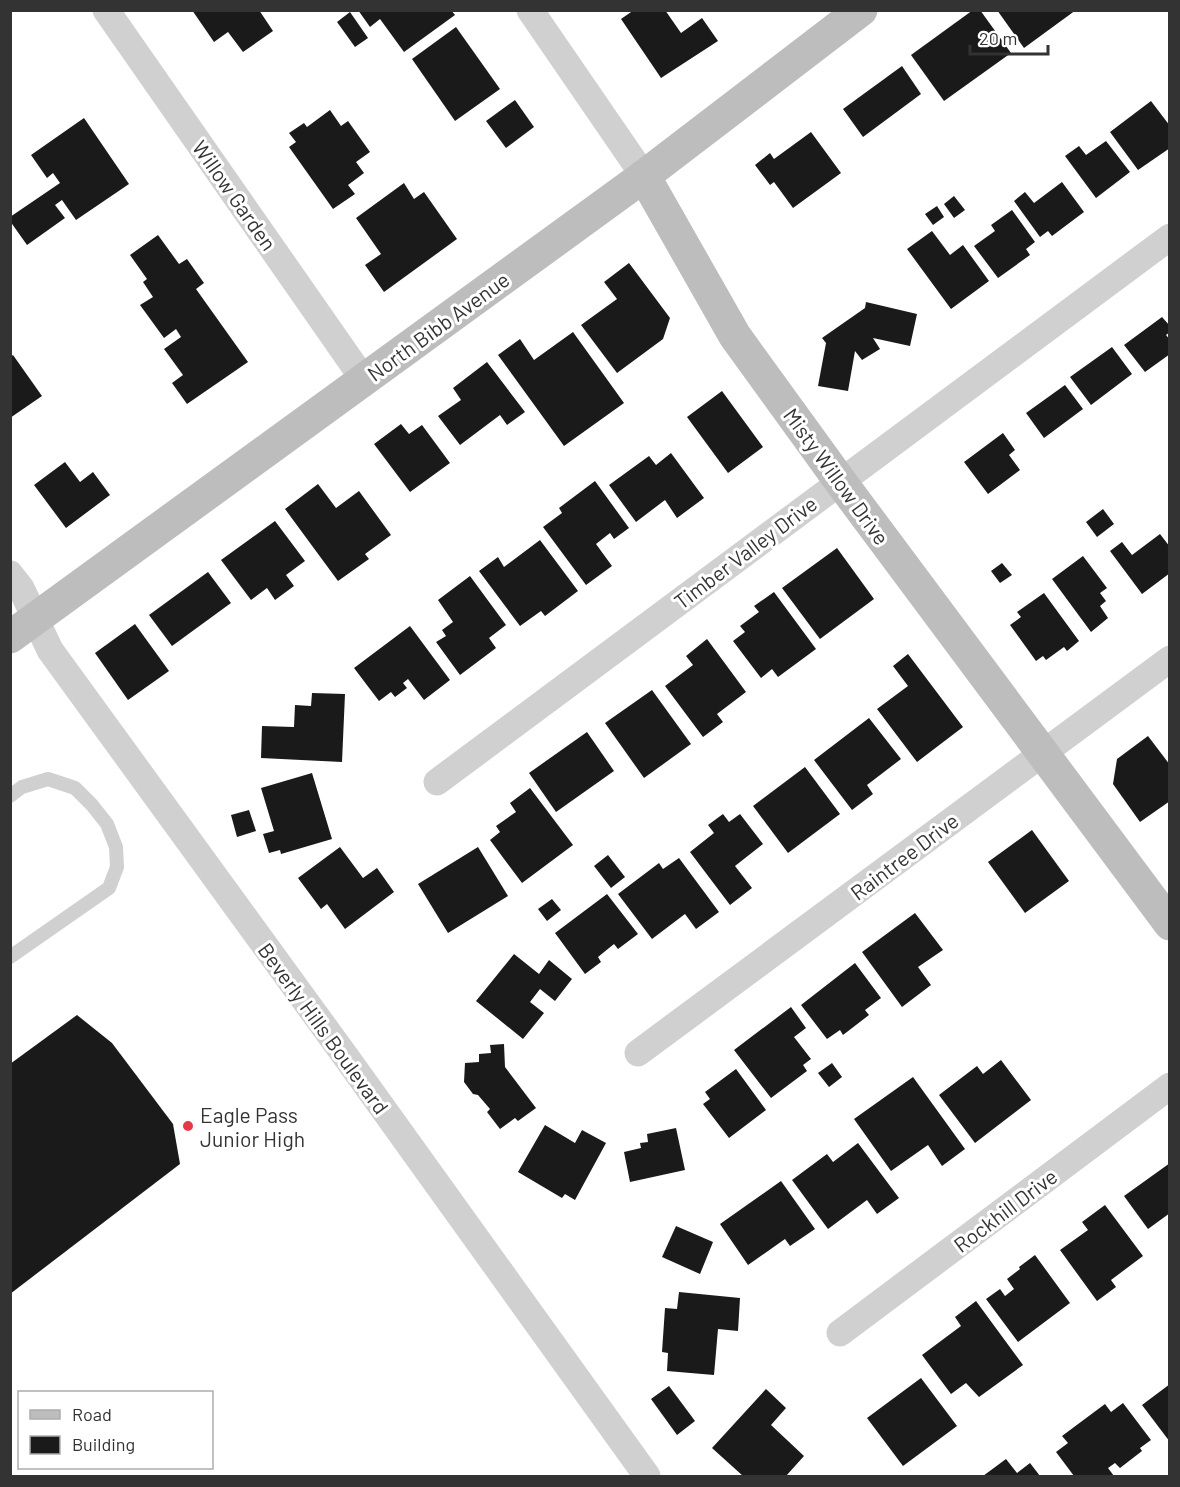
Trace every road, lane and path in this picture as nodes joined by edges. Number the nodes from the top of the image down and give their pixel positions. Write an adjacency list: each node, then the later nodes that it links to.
1 (106, 10): 6 (street, Willow Garden)
2 (530, 10): 4 (street, Misty Willow Drive)
3 (861, 10): 4 (main road, North Bibb Avenue)
4 (644, 176): 6 (main road, North Bibb Avenue); 7 (main road, Misty Willow Drive)
5 (1170, 237): 7 (street, Timber Valley Drive)
6 (364, 380): 9 (main road, North Bibb Avenue)
7 (840, 481): 11 (main road, Misty Willow Drive); 12 (street, Timber Valley Drive)
8 (10, 574): 9 (street, Beverly Hills Boulevard)
9 (22, 629): 19 (street, Beverly Hills Boulevard)
10 (1170, 659): 11 (street, Raintree Drive)
11 (1043, 753): 14 (main road, Misty Willow Drive); 16 (street, Raintree Drive)
12 (437, 782)
13 (10, 796): 15 (lane)
14 (1170, 924)
15 (10, 957)
16 (638, 1053)
17 (1170, 1086): 18 (street, Rockhill Drive)
18 (840, 1333)
19 (647, 1476)

